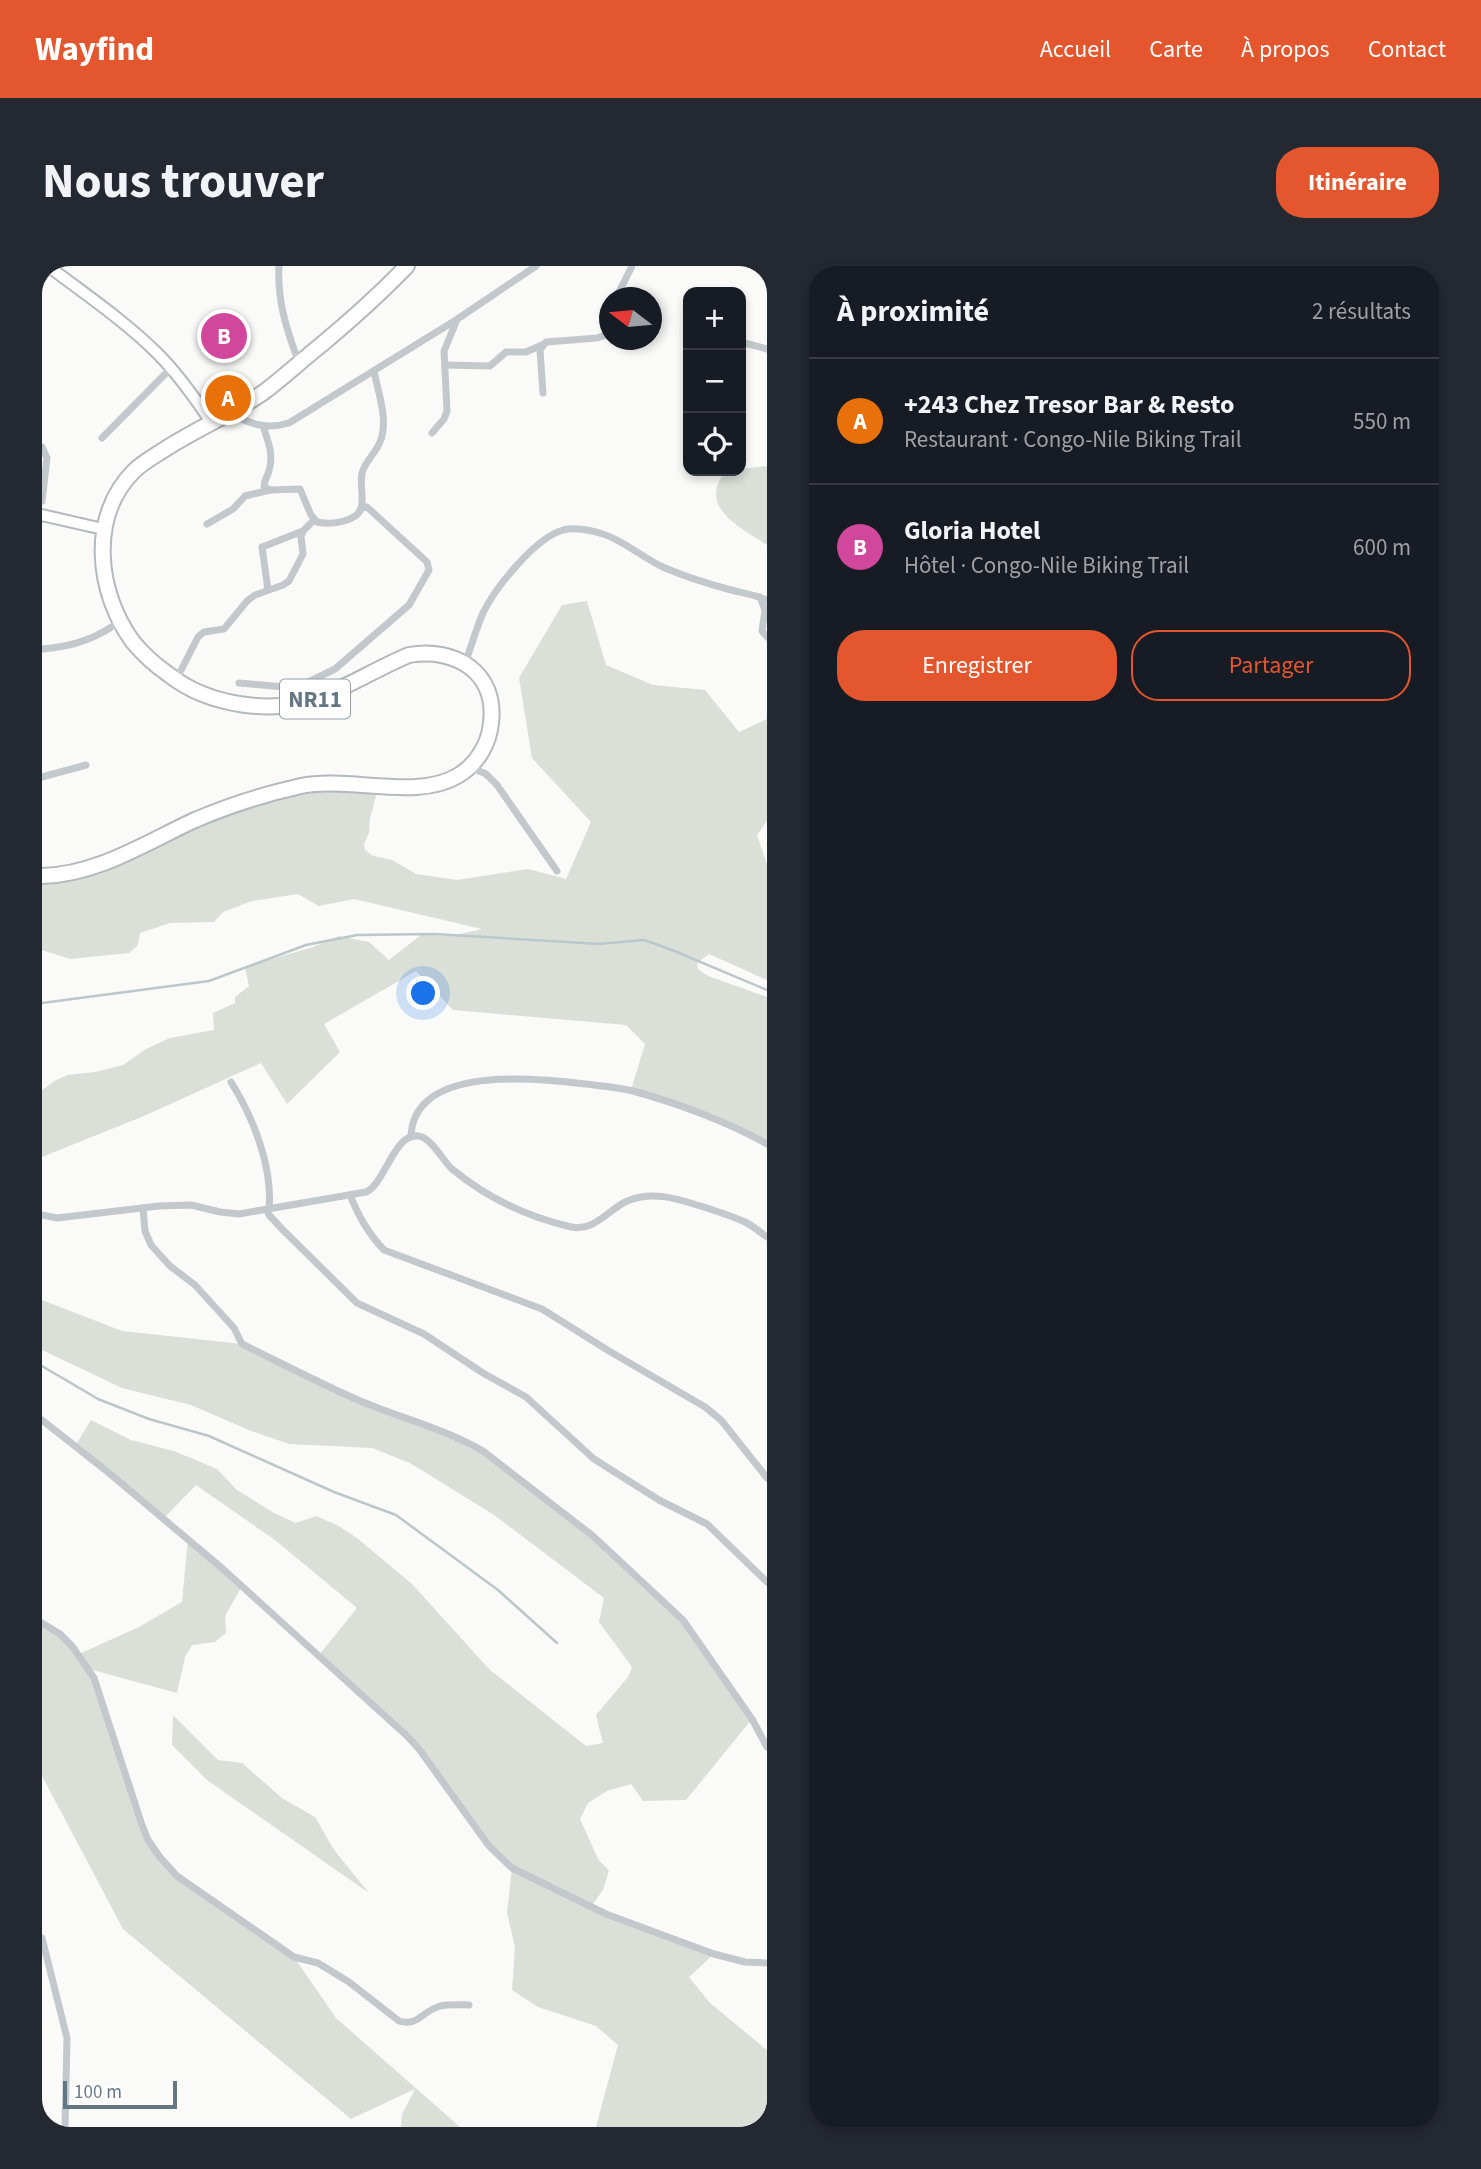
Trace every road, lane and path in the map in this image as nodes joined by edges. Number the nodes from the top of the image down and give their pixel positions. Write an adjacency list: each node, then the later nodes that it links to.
1 (48, 266): 14 (main road)
2 (279, 266): 12 (street)
3 (536, 266): 7 (street)
4 (632, 266): 6 (street)
5 (401, 269): 12 (highway, NR11)
6 (622, 287)
7 (456, 320): 13 (street); 15 (street)
8 (599, 337): 10 (street)
9 (746, 343): 11 (street)
10 (542, 345): 13 (street); 16 (street)
11 (767, 349)
12 (299, 364): 17 (highway, NR11)
13 (445, 365): 20 (street)
14 (171, 368): 18 (main road); 21 (street)
15 (374, 371): 19 (street); 25 (street)
16 (543, 393)
17 (229, 413): 18 (highway, NR11); 19 (street)
18 (211, 422): 29 (highway, NR11)
19 (263, 426): 23 (street)
20 (432, 433)
21 (102, 438)
22 (42, 447): 24 (street)
23 (270, 490): 27 (street); 28 (street)
24 (42, 501)
25 (361, 508): 27 (street); 38 (street)
26 (42, 515): 29 (main road)
27 (314, 520): 30 (street)
28 (207, 524)
29 (103, 529): 33 (highway, NR11)
30 (303, 531): 31 (street); 31 (street)
31 (268, 590): 37 (street)
32 (763, 598): 34 (street); 36 (street)
33 (121, 620): 35 (street); 37 (highway, NR11)
34 (767, 637)
35 (42, 649)
36 (465, 664): 37 (highway, NR11); 40 (highway)
37 (176, 680)
38 (239, 683)
39 (86, 765): 41 (street)
40 (469, 766): 42 (street); 43 (highway)
41 (43, 776)
42 (557, 871)
43 (42, 876)
44 (232, 1082): 49 (street)
45 (411, 1137): 46 (street); 47 (street); 51 (street)
46 (767, 1144)
47 (350, 1195): 49 (street); 53 (street)
48 (143, 1208): 49 (street); 50 (street); 56 (street)
49 (268, 1210): 54 (street)
50 (42, 1215)
51 (767, 1237)
52 (42, 1420): 58 (street)
53 (767, 1478)
54 (767, 1582)
55 (42, 1623): 59 (street)
56 (767, 1747)
57 (42, 1938): 60 (street)
58 (767, 1963)
59 (469, 2005)
60 (65, 2127)

